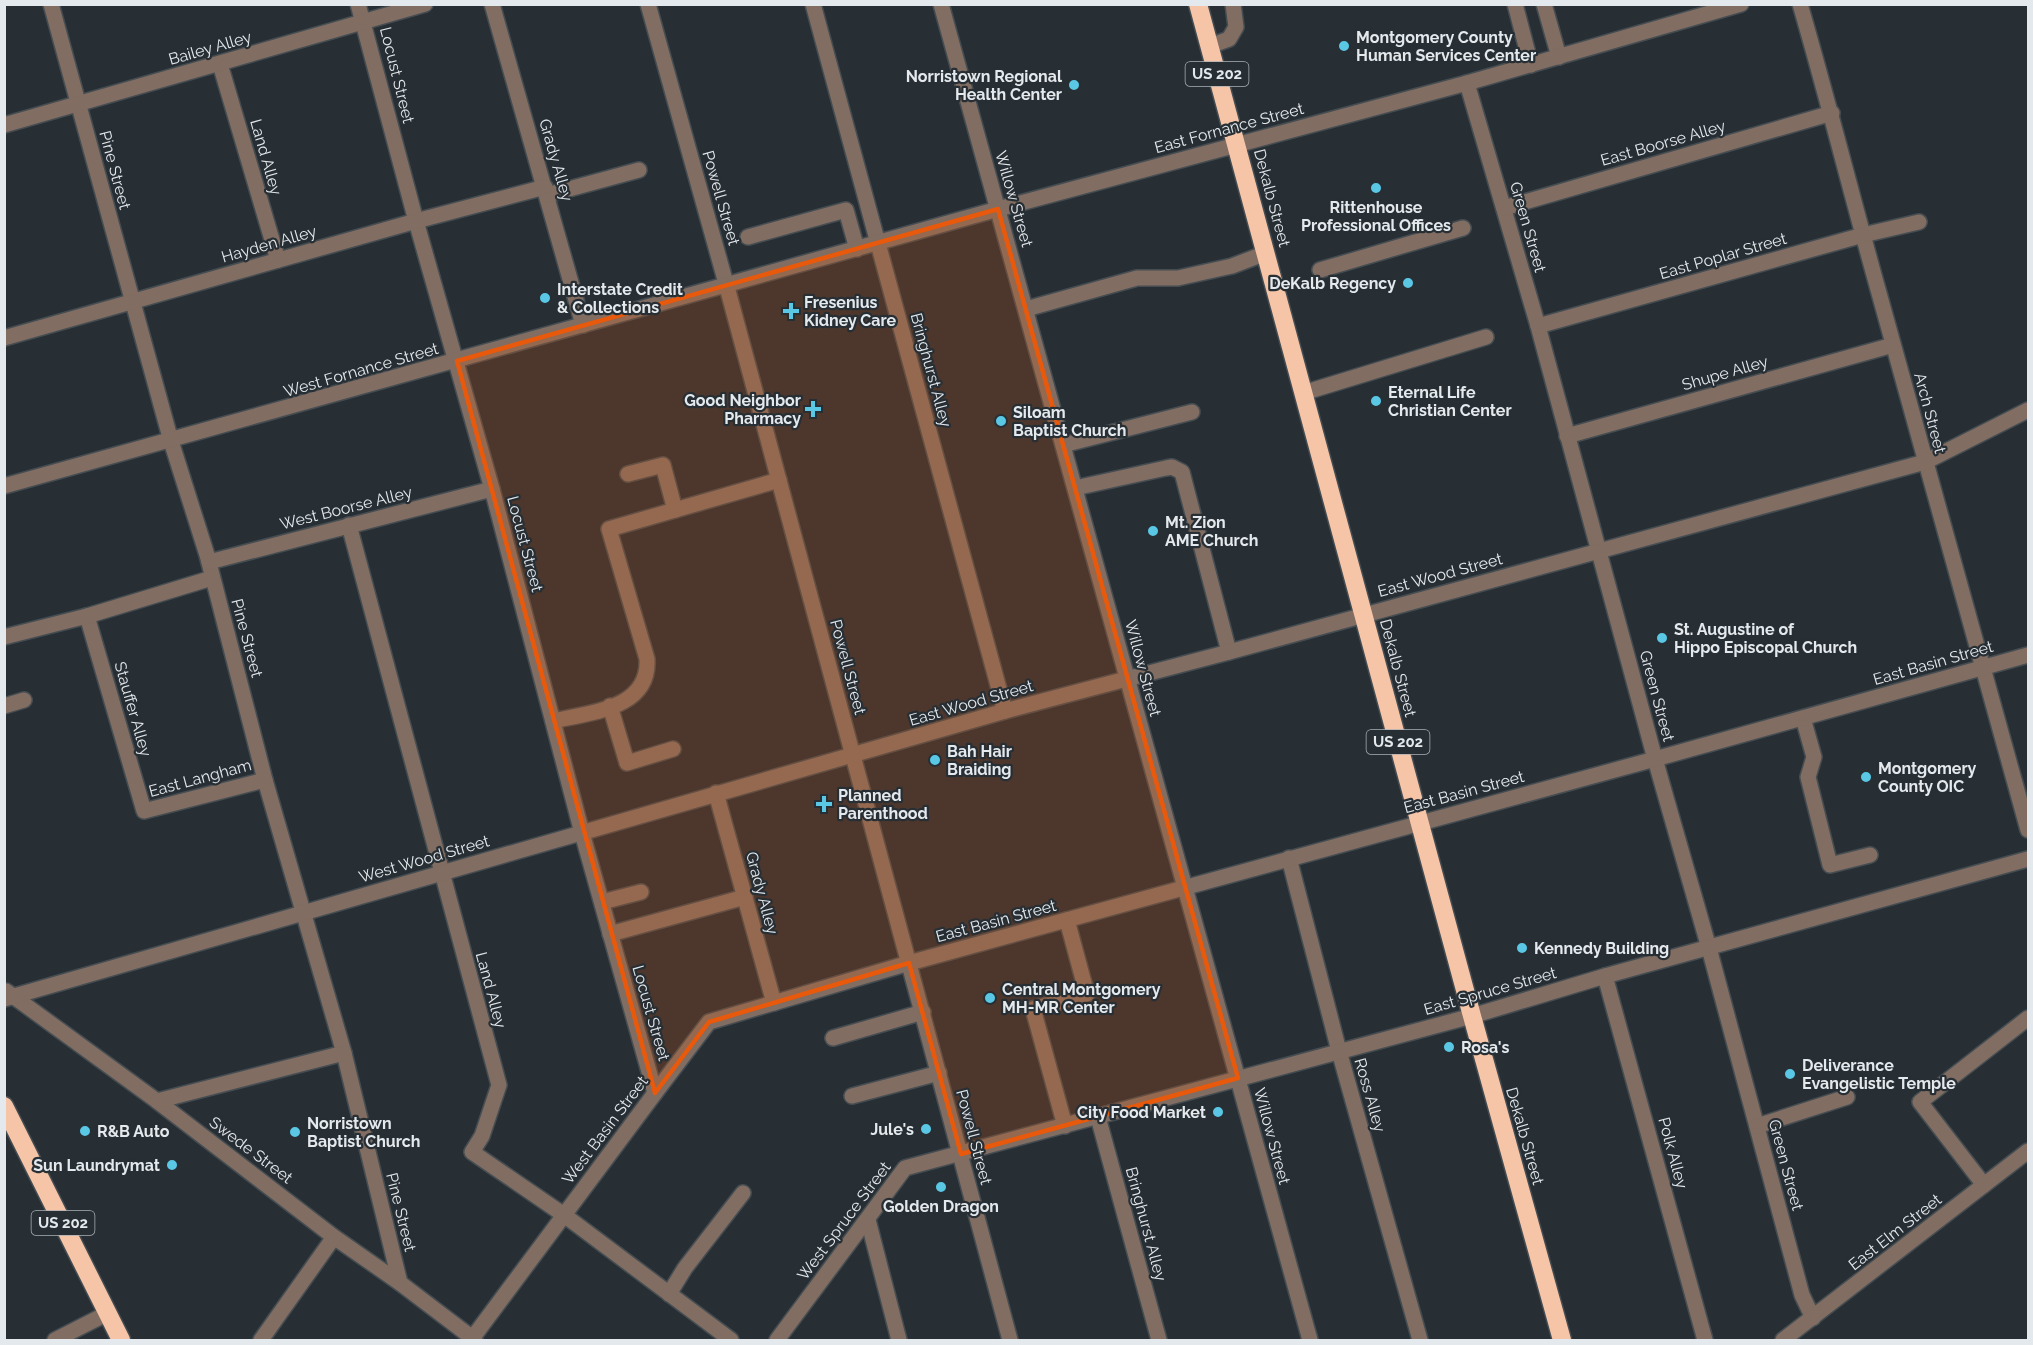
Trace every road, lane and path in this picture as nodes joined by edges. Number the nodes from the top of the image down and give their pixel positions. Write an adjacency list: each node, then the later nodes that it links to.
1 (51, 4): 20 (street, Pine Street)
2 (358, 4): 14 (street, Locust Street)
3 (425, 4): 14 (street, Bailey Alley)
4 (492, 4): 25 (street, Grady Alley)
5 (648, 4): 38 (street, Powell Street)
6 (813, 4): 33 (street, Bringhurst Alley)
7 (941, 4): 27 (street, Willow Street)
8 (1198, 4): 15 (highway, Dekalb Street / US 202)
9 (1233, 4): 15 (street)
10 (1515, 4): 18 (street)
11 (1544, 4): 16 (street)
12 (1741, 4): 16 (street, East Fornance Street)
13 (1800, 4): 21 (street, Arch Street)
14 (364, 21): 17 (street, Bailey Alley); 28 (street, Locust Street)
15 (1210, 46): 23 (highway, Dekalb Street / US 202)
16 (1559, 57): 18 (street, East Fornance Street)
17 (220, 64): 20 (street, Bailey Alley); 36 (street, Land Alley)
18 (1531, 65): 19 (street, East Fornance Street)
19 (1467, 83): 23 (street, East Fornance Street); 26 (street, Green Street)
20 (78, 103): 22 (street, Bailey Alley); 39 (street, Pine Street)
21 (1832, 113): 26 (street, East Boorse Alley); 31 (street, Arch Street)
22 (4, 125)
23 (1237, 144): 27 (street, East Fornance Street); 35 (highway, Dekalb Street / US 202)
24 (639, 170): 25 (street, Hayden Alley)
25 (546, 191): 28 (street, Hayden Alley); 41 (street, Grady Alley)
26 (1504, 208): 42 (street, Green Street)
27 (998, 210): 33 (street, East Fornance Street); 40 (street, Willow Street)
28 (416, 221): 36 (street, Hayden Alley); 46 (street, Locust Street)
29 (1919, 222): 31 (street, East Poplar Street)
30 (1463, 228): 37 (street)
31 (1863, 235): 42 (street, East Poplar Street); 45 (street, Arch Street)
32 (748, 237): 34 (street)
33 (877, 243): 34 (street, East Fornance Street); 74 (street, Bringhurst Alley)
34 (857, 249): 38 (street, East Fornance Street)
35 (1266, 253): 40 (street); 47 (highway, Dekalb Street / US 202)
36 (278, 260): 39 (street, Hayden Alley)
37 (1320, 270)
38 (727, 286): 41 (street, West Fornance Street); 55 (street, Powell Street)
39 (133, 303): 44 (street, Hayden Alley); 51 (street, Pine Street)
40 (1026, 309): 52 (street, Willow Street)
41 (583, 325): 46 (street, West Fornance Street)
42 (1538, 326): 50 (street, Green Street)
43 (1486, 337): 47 (street)
44 (4, 338)
45 (1893, 345): 50 (street, Shupe Alley); 53 (street, Arch Street)
46 (457, 361): 51 (street, West Fornance Street); 58 (street, Locust Street)
47 (1303, 393): 64 (highway, Dekalb Street / US 202)
48 (2028, 410): 53 (street, East Wood Street)
49 (1192, 412): 52 (street)
50 (1567, 436): 61 (street, Green Street)
51 (171, 441): 56 (street, West Fornance Street); 62 (street, Pine Street)
52 (1063, 445): 57 (street, Willow Street)
53 (1925, 462): 61 (street, East Wood Street); 69 (street, Arch Street)
54 (628, 474): 59 (street)
55 (779, 480): 59 (street); 78 (street, Powell Street)
56 (4, 486)
57 (1075, 488): 67 (street); 70 (street, Willow Street)
58 (492, 489): 60 (street, West Boorse Alley); 76 (street, Locust Street)
59 (675, 510): 73 (street)
60 (349, 525): 62 (street, West Boorse Alley); 89 (street, Land Alley)
61 (1599, 550): 64 (street, East Wood Street); 79 (street, Green Street)
62 (208, 562): 63 (street, Pine Street)
63 (212, 578): 65 (street); 80 (street, Pine Street)
64 (1363, 615): 67 (street, East Wood Street); 83 (highway, Dekalb Street / US 202)
65 (87, 616): 66 (street); 82 (street, Stauffer Alley)
66 (4, 637)
67 (1229, 652): 70 (street, East Wood Street)
68 (2028, 655): 69 (street, East Basin Street)
69 (1982, 668): 75 (street, East Basin Street); 84 (street, Arch Street)
70 (1128, 679): 74 (street, East Wood Street); 90 (street, Willow Street)
71 (24, 700): 72 (street)
72 (4, 705)
73 (610, 706): 76 (street); 77 (street)
74 (1005, 711): 78 (street, East Wood Street)
75 (1803, 718): 79 (street, East Basin Street); 86 (street)
76 (553, 721): 85 (street, Locust Street)
77 (674, 749)
78 (853, 755): 81 (street, West Wood Street); 98 (street, Powell Street)
79 (1655, 759): 83 (street, East Basin Street); 97 (street, Green Street)
80 (265, 780): 82 (street, East Langham); 94 (street, Pine Street)
81 (716, 793): 85 (street, West Wood Street); 92 (street, Grady Alley)
82 (144, 811)
83 (1420, 822): 87 (street, East Basin Street); 103 (highway, Dekalb Street / US 202)
84 (2028, 830)
85 (582, 833): 89 (street, West Wood Street); 93 (street, Locust Street)
86 (1870, 855)
87 (1288, 858): 90 (street, East Basin Street); 106 (street, Ross Alley)
88 (2028, 859): 97 (street, East Spruce Street)
89 (441, 873): 94 (street, West Wood Street); 122 (street, Land Alley)
90 (1184, 888): 95 (street, East Basin Street); 109 (street, Willow Street)
91 (641, 892): 93 (street)
92 (745, 897): 96 (street); 101 (street, Grady Alley)
93 (602, 902): 96 (street, Locust Street)
94 (303, 913): 100 (street, West Wood Street); 107 (street, Pine Street)
95 (1067, 920): 98 (street, East Basin Street); 116 (street)
96 (610, 934): 110 (street, Locust Street)
97 (1709, 948): 99 (street, East Spruce Street); 117 (street, Green Street)
98 (909, 963): 101 (street, West Basin Street); 102 (street, Powell Street)
99 (1605, 976): 103 (street, East Spruce Street); 142 (street, Polk Alley)
100 (7, 995): 113 (street, Swede Street)
101 (774, 1003): 110 (street, West Basin Street)
102 (922, 1012): 105 (street); 108 (street, Powell Street)
103 (1472, 1016): 106 (street, East Spruce Street); 141 (highway, Dekalb Street / US 202)
104 (2028, 1018): 120 (street)
105 (833, 1038)
106 (1339, 1051): 109 (street, East Spruce Street); 140 (street, Ross Alley)
107 (344, 1053): 113 (street); 125 (street, Pine Street)
108 (939, 1073): 111 (street); 119 (street, Powell Street)
109 (1238, 1078): 115 (street, East Spruce Street); 139 (street, Willow Street)
110 (655, 1093): 122 (street, West Basin Street)
111 (852, 1096)
112 (1847, 1097): 117 (street)
113 (157, 1101): 124 (street, Swede Street)
114 (4, 1106): 127 (highway, US 202)
115 (1098, 1117): 116 (street, East Spruce Street); 138 (street, Bringhurst Alley)
116 (1065, 1126): 119 (street, East Spruce Street)
117 (1757, 1126): 128 (street, Green Street)
118 (2028, 1151): 120 (street, East Elm Street)
119 (961, 1154): 123 (street, West Spruce Street); 137 (street, Powell Street)
120 (1984, 1185): 128 (street, East Elm Street)
121 (743, 1193): 126 (street)
122 (564, 1215): 126 (street, Land Alley); 130 (street, West Basin Street)
123 (868, 1220): 135 (street, West Spruce Street); 136 (street)
124 (334, 1237): 125 (street, Swede Street); 133 (street)
125 (400, 1283): 130 (street, Swede Street)
126 (669, 1294): 134 (street, Land Alley)
127 (108, 1313): 131 (street); 132 (highway, US 202)
128 (1813, 1318): 129 (street, East Elm Street)
129 (1790, 1338)
130 (473, 1340)
131 (55, 1341)
132 (121, 1341)
133 (261, 1341)
134 (731, 1341)
135 (777, 1341)
136 (899, 1341)
137 (1010, 1341)
138 (1159, 1341)
139 (1310, 1341)
140 (1420, 1341)
141 (1562, 1341)
142 (1705, 1341)

